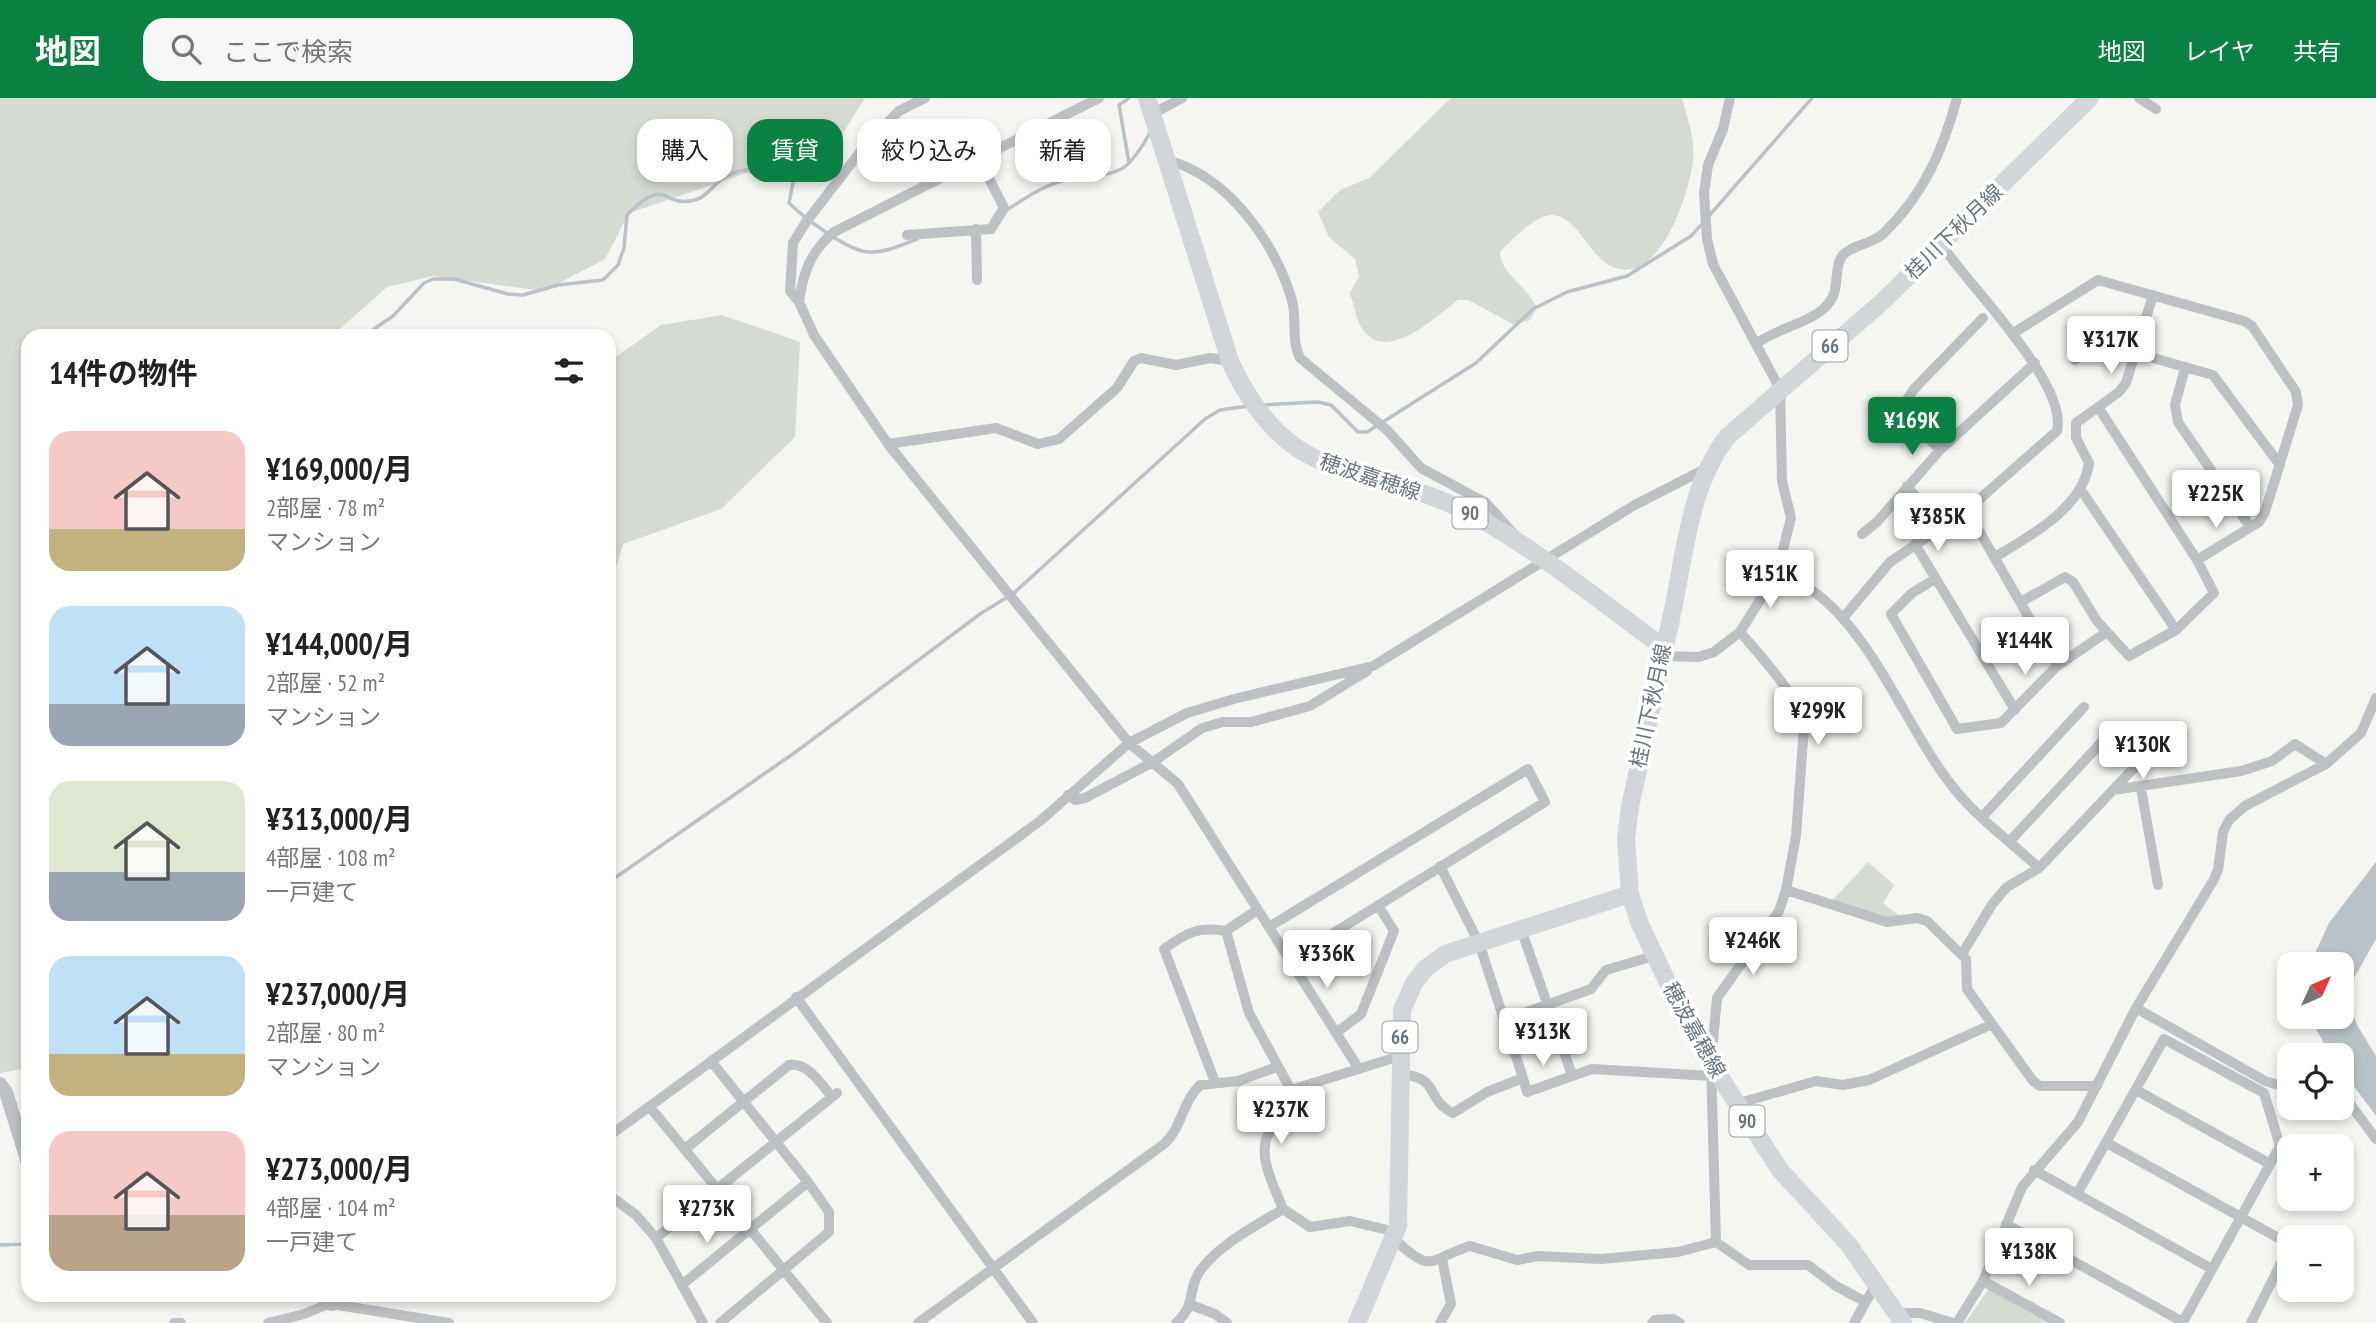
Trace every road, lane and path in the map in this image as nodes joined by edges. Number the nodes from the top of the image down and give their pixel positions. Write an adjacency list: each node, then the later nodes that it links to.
1 (925, 98): 19 (street)
2 (1099, 98): 10 (street)
3 (1182, 98): 8 (street)
4 (1730, 98): 22 (street)
5 (1957, 98): 22 (street)
6 (2090, 98): 16 (main road, 桂川下秋月線 / 66)
7 (2139, 98): 9 (street)
8 (1150, 106): 11 (main road, 穂波嘉穂線 / 90)
9 (2157, 109)
10 (1001, 148)
11 (1167, 160): 25 (main road, 穂波嘉穂線 / 90); 40 (street)
12 (933, 182): 19 (street)
13 (991, 182): 14 (street)
14 (976, 229): 15 (street); 17 (street)
15 (907, 235)
16 (1941, 244): 21 (street); 28 (main road, 桂川下秋月線 / 66)
17 (977, 280)
18 (2153, 295): 21 (street); 23 (street); 32 (street)
19 (799, 302): 30 (street)
20 (1983, 318): 31 (street)
21 (2012, 334): 26 (street)
22 (1756, 344): 28 (street)
23 (2136, 354): 24 (street); 27 (street); 29 (street)
24 (2075, 360)
25 (1230, 361): 30 (street); 40 (main road, 穂波嘉穂線 / 90)
26 (2035, 363): 31 (street); 36 (street)
27 (2185, 368): 32 (street); 38 (street)
28 (1780, 389): 33 (main road, 桂川下秋月線 / 66); 45 (street)
29 (2098, 407): 35 (street); 43 (street)
30 (888, 444): 59 (street)
31 (1940, 450): 34 (street)
32 (2280, 465): 38 (street)
33 (1705, 469): 44 (street); 52 (main road, 桂川下秋月線 / 66)
34 (1907, 486): 37 (street); 39 (street)
35 (2081, 491): 42 (street); 49 (street)
36 (1967, 510): 37 (street); 42 (street)
37 (1940, 527): 41 (street)
38 (2250, 527): 43 (street)
39 (1862, 534)
40 (1519, 541): 44 (main road, 穂波嘉穂線 / 90)
41 (1915, 544): 46 (street); 48 (street)
42 (1995, 557): 47 (street)
43 (2197, 560): 49 (street)
44 (1547, 562): 52 (main road, 穂波嘉穂線 / 90); 53 (street)
45 (1777, 573): 48 (street); 50 (street)
46 (1935, 579): 57 (street); 57 (street)
47 (2021, 602): 51 (street); 54 (street)
48 (1843, 618): 66 (street)
49 (2176, 630): 51 (street)
50 (1740, 632): 52 (street); 71 (street)
51 (2107, 632): 54 (street)
52 (1662, 651): 72 (main road, 桂川下秋月線 / 66)
53 (1373, 666): 59 (street); 61 (street)
54 (2057, 666): 57 (street)
55 (2376, 698): 62 (street)
56 (2084, 707): 66 (street)
57 (2015, 710)
58 (2112, 731): 67 (street)
59 (1129, 743): 61 (street); 65 (street)
60 (2151, 750): 64 (street)
61 (1153, 762): 65 (street); 74 (street)
62 (2326, 764): 63 (street); 84 (street)
63 (2141, 788): 64 (street); 70 (street)
64 (2113, 790): 69 (street)
65 (1068, 795): 82 (street)
66 (1983, 816): 67 (street)
67 (2010, 841): 69 (street)
68 (1440, 866): 73 (street); 75 (street); 78 (street)
69 (2039, 868): 79 (street)
70 (2158, 885)
71 (1786, 890): 79 (street); 92 (street)
72 (1630, 894): 76 (main road, 66); 80 (main road, 穂波嘉穂線 / 90)
73 (1378, 905): 81 (street); 87 (street)
74 (1257, 910): 75 (street); 77 (street)
75 (1269, 927): 81 (street)
76 (1521, 929): 78 (main road, 66); 83 (street)
77 (1226, 931): 90 (street); 95 (street)
78 (1479, 943): 85 (street); 89 (main road, 66)
79 (1962, 954): 86 (street)
80 (1654, 956): 83 (street); 92 (main road, 穂波嘉穂線 / 90)
81 (1290, 960): 87 (street)
82 (796, 996): 88 (street); 125 (street)
83 (1548, 1006): 85 (street); 93 (street)
84 (2136, 1008): 97 (street); 98 (street)
85 (1504, 1020): 94 (street)
86 (1990, 1025): 98 (street); 102 (street)
87 (1336, 1033): 91 (street)
88 (711, 1061): 101 (street); 103 (street)
89 (1400, 1065): 91 (street); 94 (street); 121 (main road, 66)
90 (1277, 1067): 95 (street); 99 (street)
91 (1359, 1069): 99 (street)
92 (1711, 1069): 93 (street); 102 (main road, 穂波嘉穂線 / 90); 123 (street)
93 (1572, 1074): 94 (street)
94 (1523, 1078)
95 (1215, 1082): 125 (street)
96 (0, 1084): 107 (street)
97 (2277, 1084)
98 (2097, 1086): 112 (street)
99 (1291, 1090): 117 (street)
100 (2136, 1090): 109 (street); 111 (street); 111 (street)
101 (743, 1101): 108 (street); 108 (street); 110 (street)
102 (1736, 1104): 130 (main road, 穂波嘉穂線 / 90)
103 (650, 1107): 105 (street); 110 (street)
104 (2354, 1109): 106 (street)
105 (616, 1131)
106 (2376, 1139)
107 (21, 1140)
108 (776, 1142): 113 (street); 114 (street)
109 (2107, 1143): 115 (street); 118 (street)
110 (685, 1149): 114 (street)
111 (2270, 1164): 118 (street)
112 (2034, 1170): 115 (street); 119 (street)
113 (808, 1182): 120 (street); 126 (street)
114 (719, 1189): 120 (street); 122 (street)
115 (2077, 1194): 127 (street)
116 (616, 1200): 122 (street)
117 (1283, 1209): 121 (street); 134 (street)
118 (2241, 1216): 127 (street); 155 (street)
119 (2006, 1224): 128 (street); 136 (street)
120 (751, 1230): 126 (street); 129 (street)
121 (1395, 1235): 124 (street); 148 (main road, 66)
122 (656, 1238): 129 (street)
123 (1716, 1242): 124 (street); 131 (street)
124 (1442, 1259): 149 (street)
125 (993, 1267): 144 (street); 145 (street)
126 (783, 1269): 142 (street); 143 (street)
127 (2212, 1269): 136 (street)
128 (1983, 1281): 153 (street); 154 (street)
129 (683, 1284): 141 (street)
130 (1876, 1284): 131 (street); 135 (main road, 穂波嘉穂線 / 90)
131 (1864, 1301): 152 (street)
132 (320, 1302): 139 (street)
133 (342, 1302): 140 (street)
134 (1191, 1305): 146 (street); 147 (street)
135 (1899, 1318): 153 (street)
136 (2187, 1321)
137 (174, 1323): 138 (street)
138 (181, 1323)
139 (268, 1323)
140 (449, 1323)
141 (703, 1323)
142 (720, 1323)
143 (827, 1323)
144 (918, 1323)
145 (1033, 1323)
146 (1176, 1323)
147 (1227, 1323)
148 (1357, 1323)
149 (1440, 1323)
150 (1652, 1323): 151 (street)
151 (1680, 1323)
152 (1854, 1323)
153 (1955, 1323)
154 (2060, 1323)
155 (2251, 1323)

